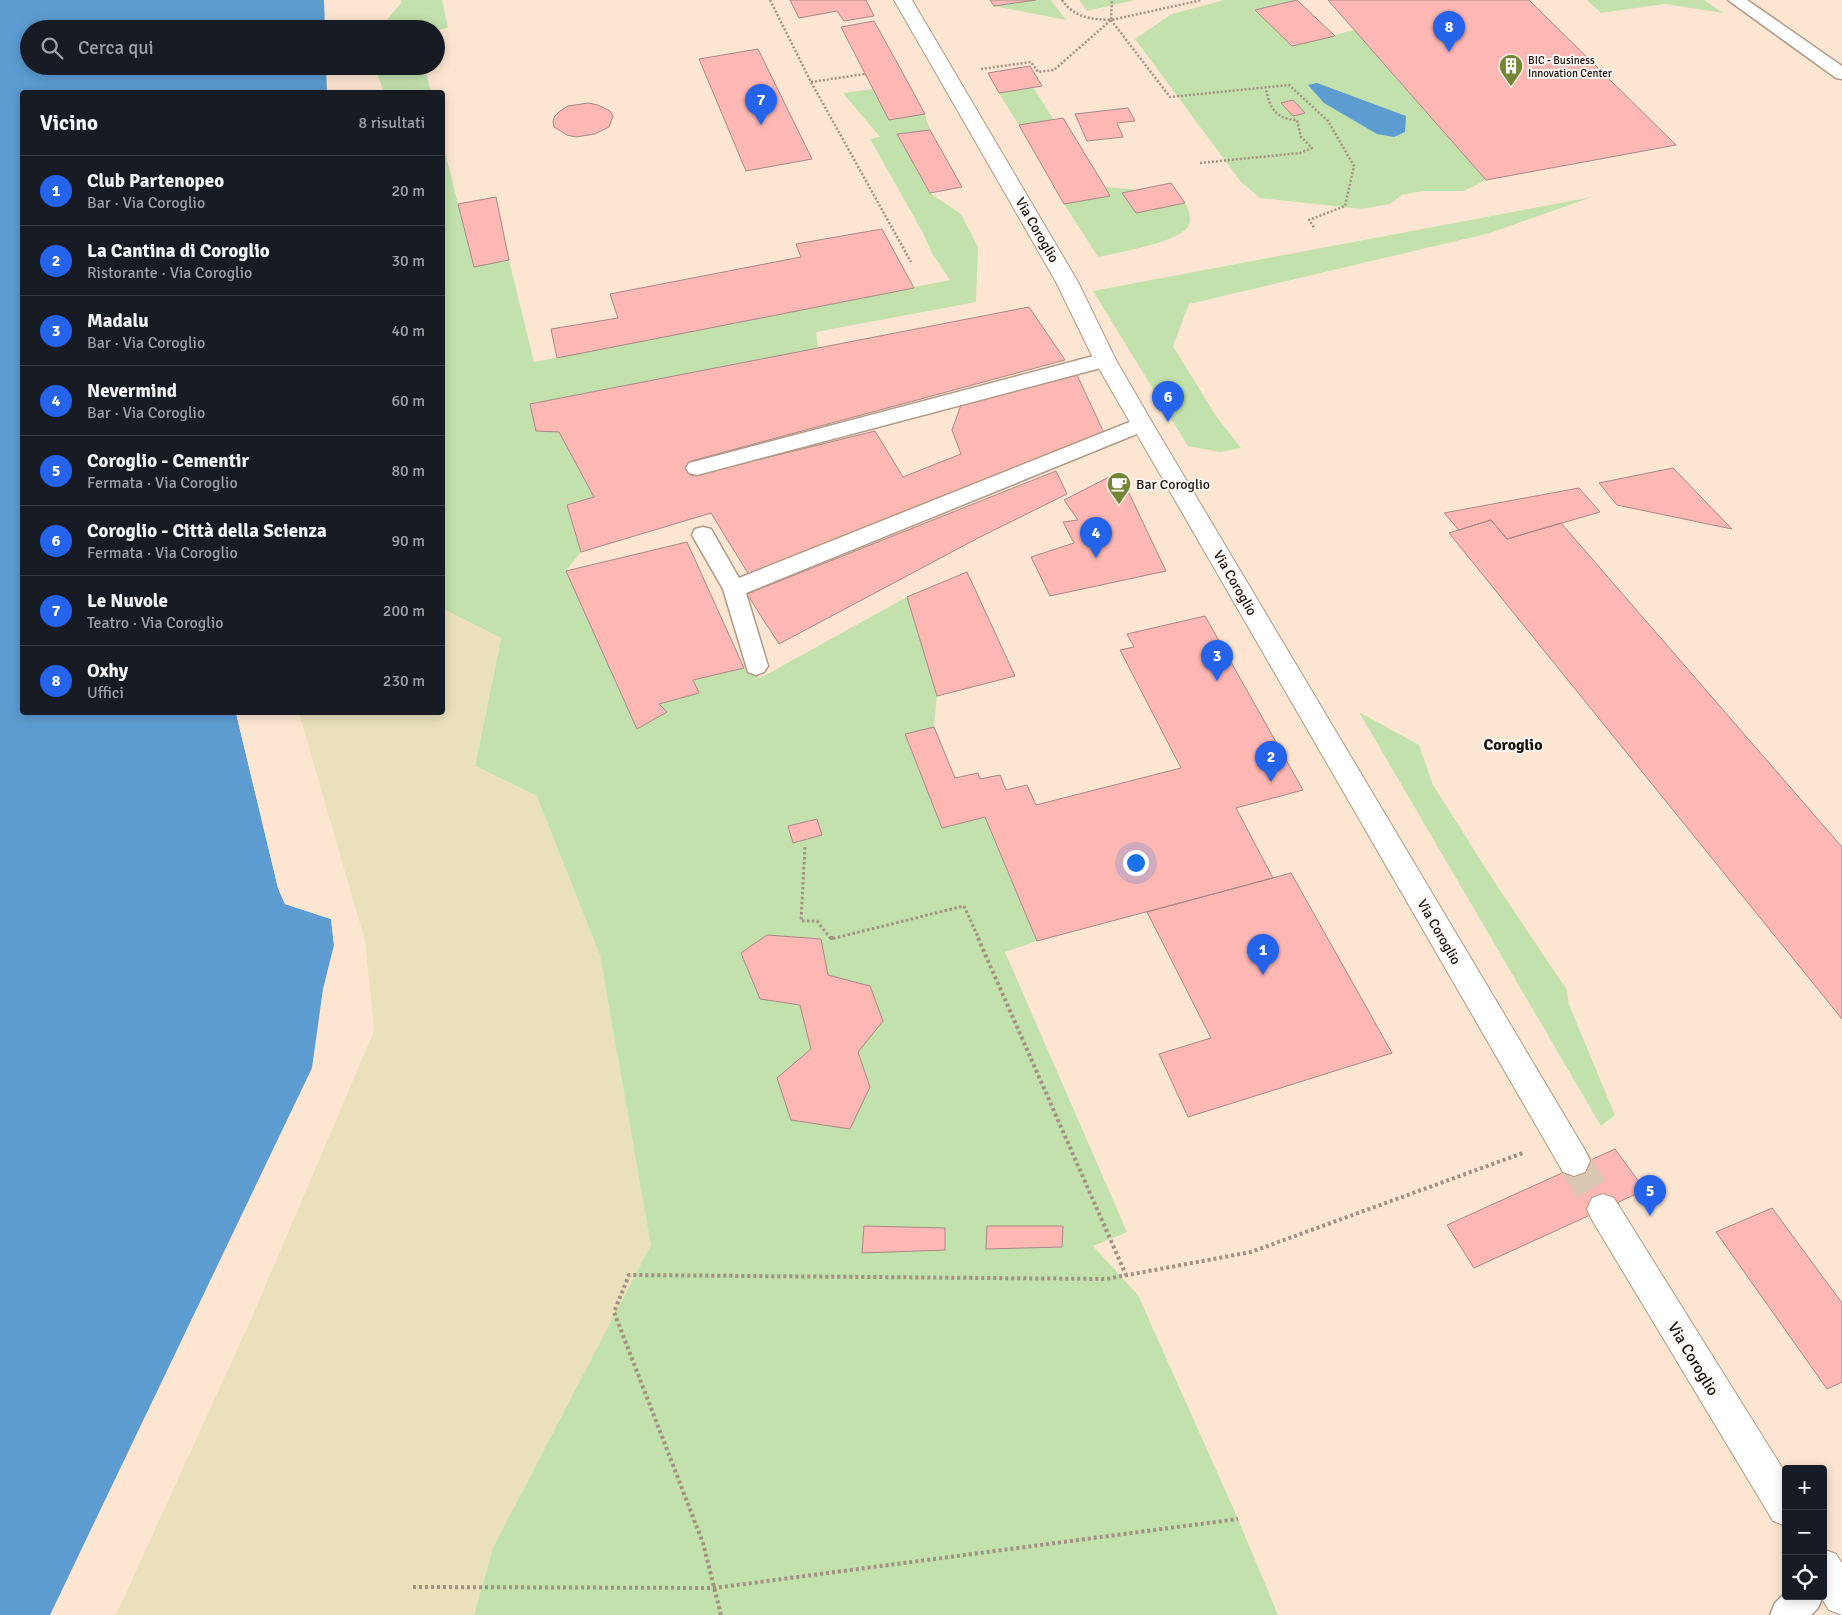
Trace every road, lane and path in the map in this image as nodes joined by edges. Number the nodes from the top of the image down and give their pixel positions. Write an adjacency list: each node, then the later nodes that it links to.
1 (770, 0): 11 (path)
2 (904, 0): 16 (street, Via Coroglio)
3 (1062, 0): 7 (path)
4 (1112, 0): 7 (path)
5 (1202, 0): 7 (path)
6 (1736, 0): 10 (lane)
7 (1111, 20): 8 (path); 12 (path)
8 (979, 70)
9 (865, 74): 11 (path)
10 (1842, 74)
11 (811, 82): 15 (path)
12 (1266, 88): 13 (path); 14 (path)
13 (1200, 163)
14 (1314, 229)
15 (911, 262)
16 (1106, 360): 17 (street, Via Coroglio); 18 (lane)
17 (1142, 424): 20 (lane); 23 (street, Via Coroglio)
18 (697, 468)
19 (703, 535): 20 (lane)
20 (734, 589): 21 (lane)
21 (756, 666)
22 (806, 847): 26 (path)
23 (1562, 1140): 24 (street, Via Coroglio); 26 (path)
24 (1574, 1161)
25 (1603, 1209): 27 (street, Via Coroglio)
26 (1126, 1275): 30 (path)
27 (1782, 1501)
28 (1238, 1519): 30 (path)
29 (413, 1587): 30 (path)
30 (714, 1588): 32 (path)
31 (1805, 1600): 33 (lane)
32 (721, 1615)
33 (1787, 1615)

